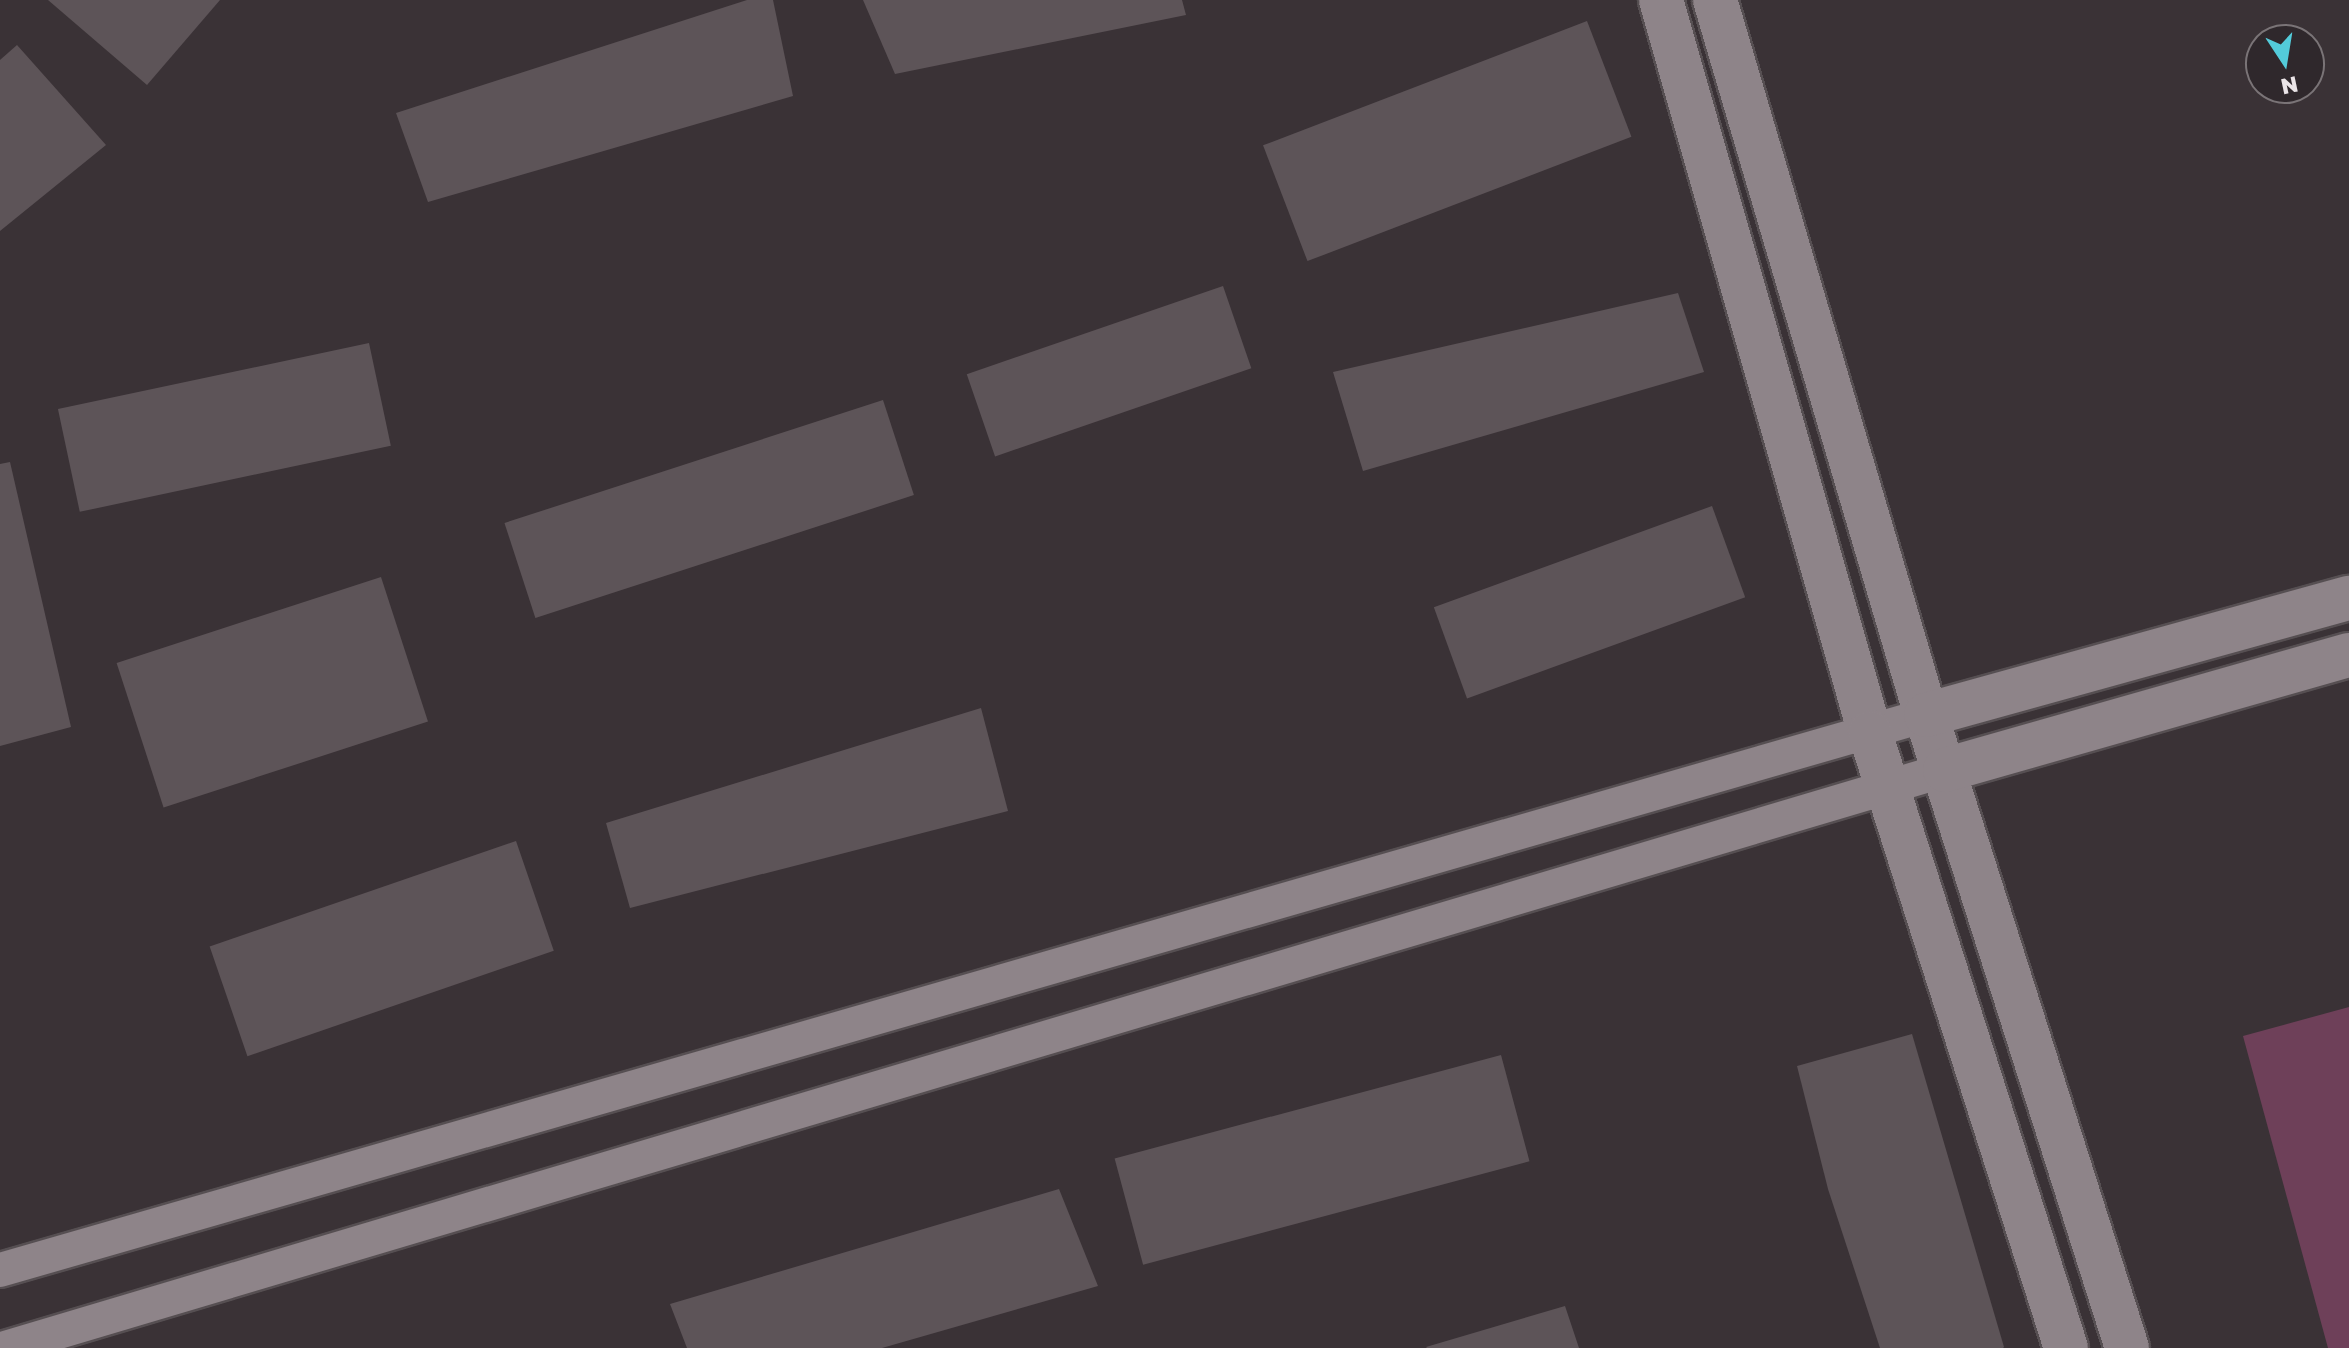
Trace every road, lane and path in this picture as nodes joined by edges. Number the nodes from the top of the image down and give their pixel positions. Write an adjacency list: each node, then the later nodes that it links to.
1 (1661, 0): 6 (street)
2 (1715, 0): 5 (street)
3 (2349, 598): 5 (street)
4 (2349, 655): 7 (street)
5 (1926, 715): 6 (street); 7 (street)
6 (1870, 733): 8 (street); 9 (street)
7 (1945, 770): 8 (street); 12 (street)
8 (1887, 788): 10 (street); 11 (street)
9 (0, 1270)
10 (5, 1348)
11 (2066, 1348)
12 (2127, 1348)

